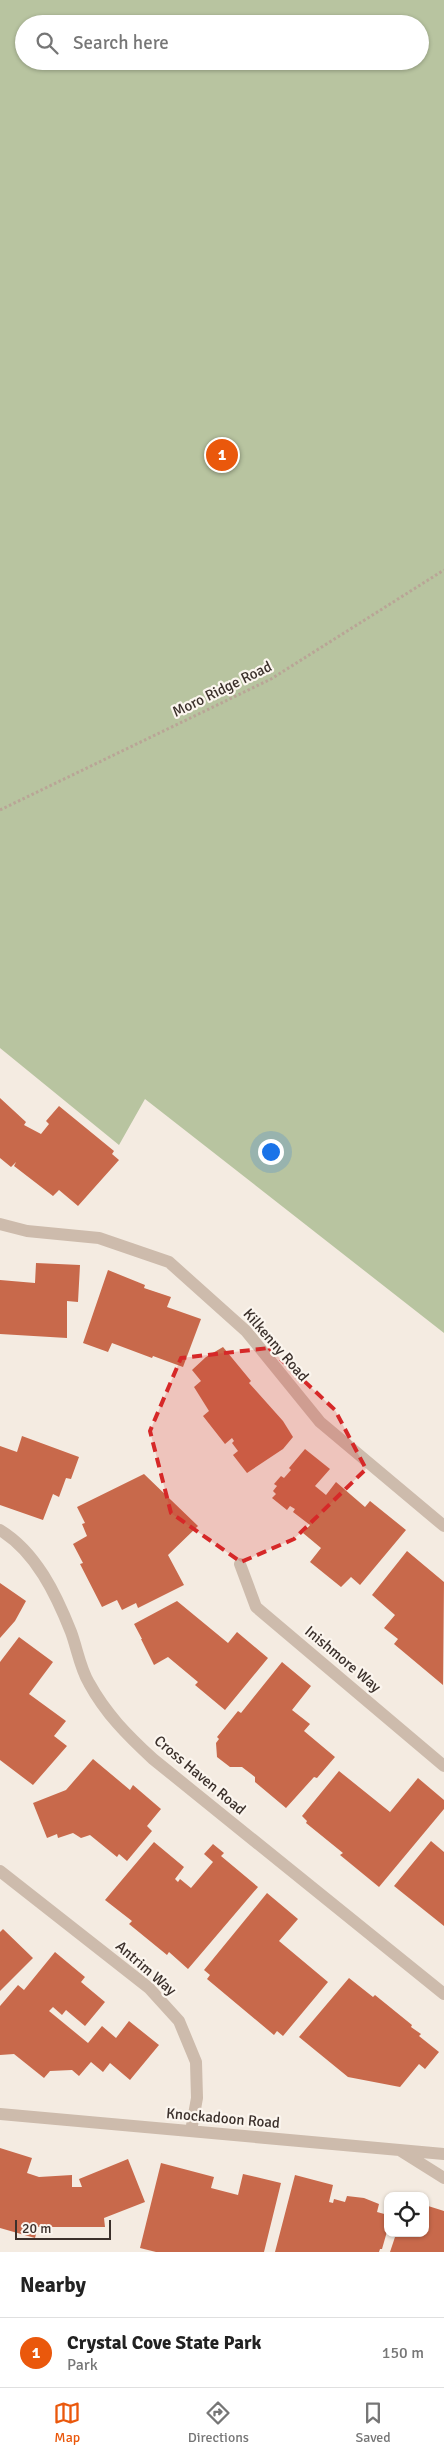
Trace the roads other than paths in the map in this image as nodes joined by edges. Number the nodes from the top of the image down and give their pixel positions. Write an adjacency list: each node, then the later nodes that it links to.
1 (0, 1224): 2 (street, Kilkenny Road)
2 (444, 1526)
3 (0, 1530): 7 (street, Cross Haven Road)
4 (240, 1564): 5 (street, Inishmore Way)
5 (444, 1766)
6 (0, 1871): 9 (street, Antrim Way)
7 (444, 1994)
8 (0, 2114): 9 (street, Knockadoon Road)
9 (191, 2131): 10 (street, Knockadoon Road)
10 (399, 2150): 11 (street, Knockadoon Road); 12 (street)
11 (444, 2154)
12 (444, 2178)

